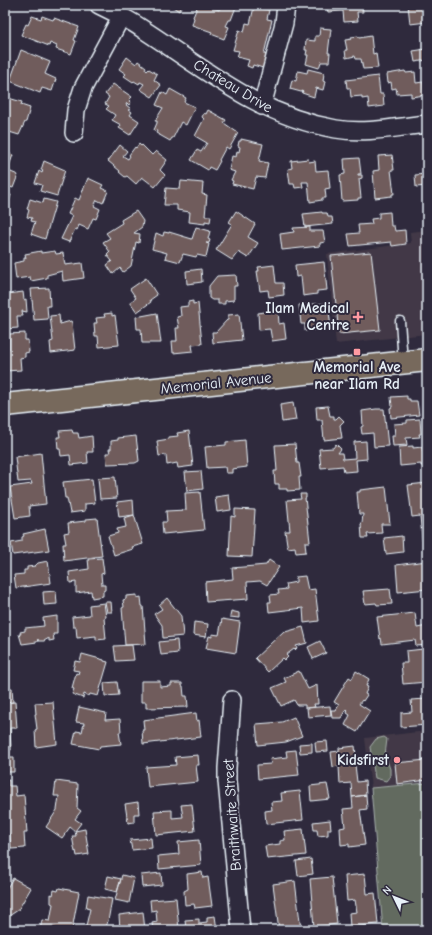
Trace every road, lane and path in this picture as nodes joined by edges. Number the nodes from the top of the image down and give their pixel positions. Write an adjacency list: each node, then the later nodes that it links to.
1 (98, 5): 3 (street, Chateau Drive)
2 (286, 5): 4 (street)
3 (121, 17): 4 (street, Chateau Drive); 6 (street)
4 (262, 106): 5 (street, Chateau Drive)
5 (427, 124)
6 (74, 133)
7 (400, 321): 9 (lane)
8 (427, 360): 9 (main road, Memorial Avenue)
9 (403, 363): 10 (main road, Memorial Avenue)
10 (5, 405)
11 (232, 700): 12 (street, Braithwaite Street)
12 (241, 930)

